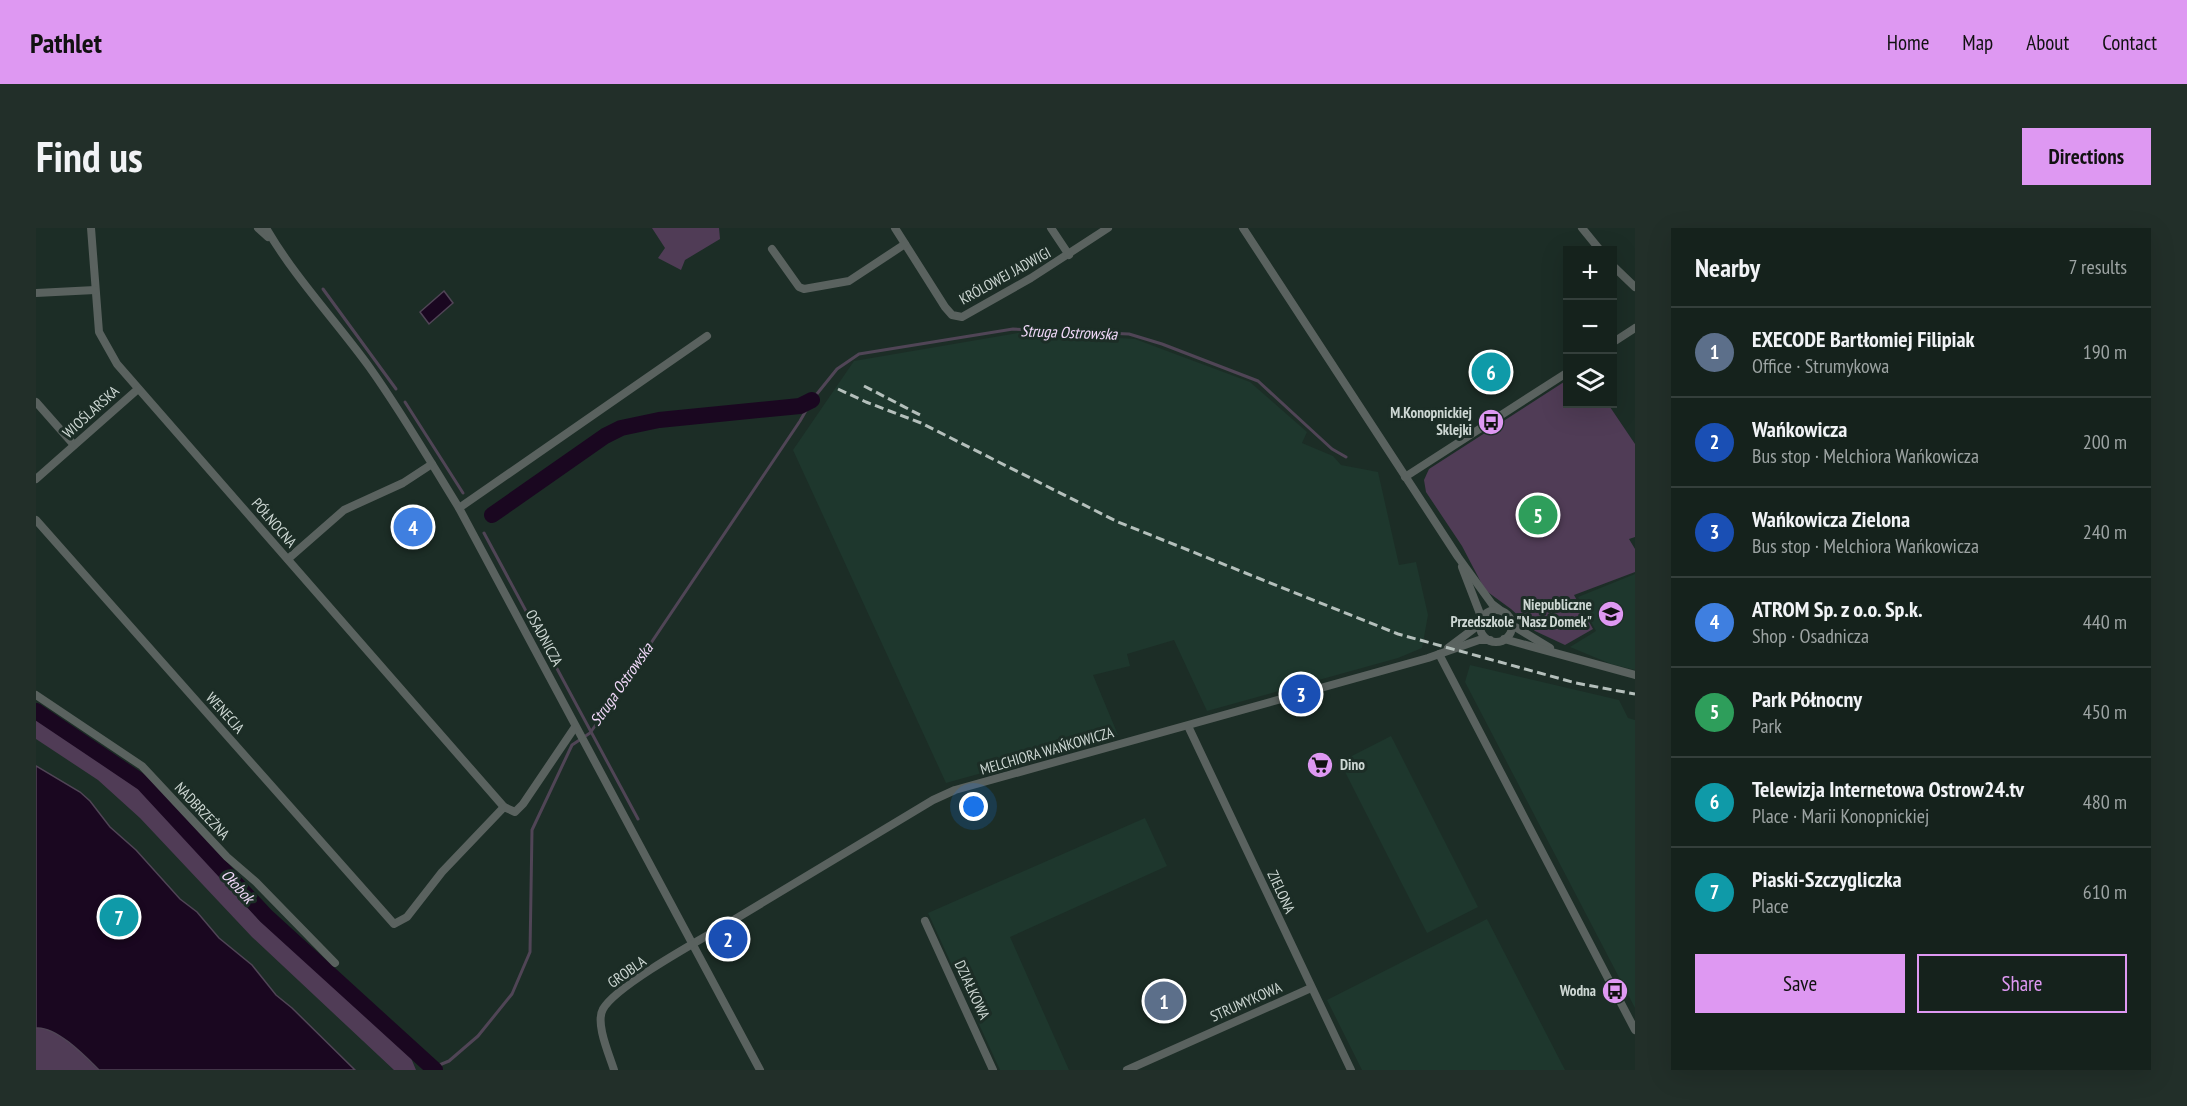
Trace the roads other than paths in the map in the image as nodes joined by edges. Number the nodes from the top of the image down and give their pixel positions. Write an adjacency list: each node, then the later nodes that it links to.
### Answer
1 (91, 228): 16 (street, PÓŁNOCNA)
2 (258, 228): 9 (street, OSADNICZA)
3 (266, 228): 9 (street, OSADNICZA)
4 (895, 228): 10 (street)
5 (1051, 228): 13 (street)
6 (1108, 228): 13 (street, KRÓLOWEJ JADWIGI)
7 (1243, 228): 26 (street)
8 (1582, 228): 11 (street)
9 (272, 239): 25 (street, OSADNICZA)
10 (905, 244): 12 (street); 13 (street, KRÓLOWEJ JADWIGI)
11 (1597, 246)
12 (772, 249)
13 (1069, 255)
14 (1617, 270): 15 (street)
15 (1635, 287)
16 (95, 290): 17 (street); 22 (street, PÓŁNOCNA)
17 (36, 293)
18 (1635, 328): 20 (street)
19 (706, 336): 28 (street)
20 (1617, 340)
21 (1563, 375): 26 (street)
22 (138, 388): 24 (street, WIOŚLARSKA); 31 (street, PÓŁNOCNA)
23 (36, 402): 24 (street)
24 (74, 445): 27 (street, WIOŚLARSKA)
25 (432, 464): 28 (street, OSADNICZA); 31 (street)
26 (1406, 477): 30 (street)
27 (36, 479)
28 (459, 508): 42 (street, OSADNICZA)
29 (36, 520): 43 (street, WENECJA)
30 (1458, 557): 32 (street); 33 (street)
31 (288, 559): 43 (street, PÓŁNOCNA)
32 (1500, 610): 33 (street); 34 (street)
33 (1481, 621): 36 (street); 38 (street, MELCHIORA WAŃKOWICZA)
34 (1512, 625): 35 (street); 37 (street)
35 (1504, 639): 36 (street); 37 (street)
36 (1490, 640): 38 (street, MELCHIORA WAŃKOWICZA)
37 (1559, 653): 39 (street)
38 (1439, 654): 41 (street, MELCHIORA WAŃKOWICZA); 48 (street)
39 (1635, 675)
40 (36, 694): 46 (street, NADBRZEŻNA)
41 (1188, 726): 45 (street, MELCHIORA WAŃKOWICZA); 47 (street, ZIELONA)
42 (575, 727): 43 (street); 45 (street, OSADNICZA)
43 (504, 807)
44 (925, 921): 51 (street, DZIAŁKOWA)
45 (693, 945): 49 (street, GROBLA); 50 (street, OSADNICZA)
46 (335, 963)
47 (1311, 988): 52 (street, STRUMYKOWA); 53 (street, ZIELONA)
48 (1635, 1029)
49 (614, 1070)
50 (760, 1070)
51 (993, 1070)
52 (1127, 1070)
53 (1351, 1070)

